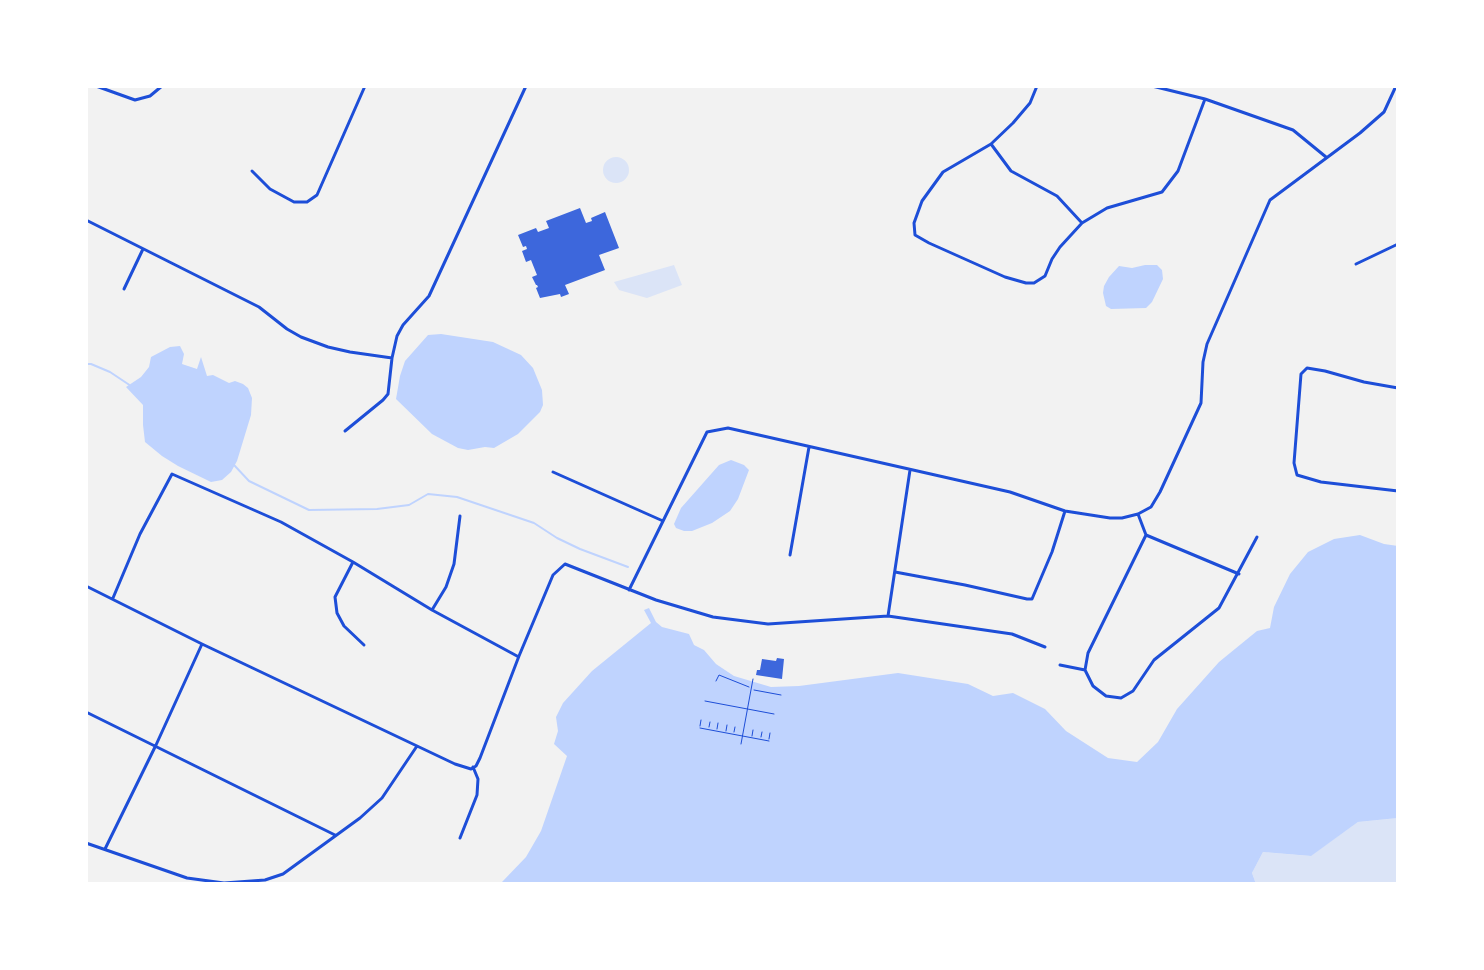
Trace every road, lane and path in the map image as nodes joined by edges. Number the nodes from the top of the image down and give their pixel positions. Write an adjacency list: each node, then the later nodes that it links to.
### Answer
1 (96, 86): 2 (street)
2 (162, 86)
3 (365, 86): 11 (street)
4 (526, 86): 18 (street)
5 (1037, 86): 9 (street)
6 (1152, 86): 8 (street)
7 (1396, 86): 10 (street)
8 (1205, 99): 10 (street); 13 (street)
9 (991, 144): 13 (street); 13 (street)
10 (1326, 157): 26 (street)
11 (252, 171)
12 (86, 220): 15 (street)
13 (1082, 223)
14 (1398, 244): 16 (street)
15 (143, 248): 17 (street); 18 (street)
16 (1356, 264)
17 (124, 289)
18 (392, 358): 20 (street)
19 (1398, 388): 24 (street)
20 (345, 431)
21 (809, 447): 22 (street); 28 (street); 31 (street)
22 (910, 470): 25 (street); 33 (street)
23 (553, 472): 28 (street)
24 (1398, 491)
25 (1065, 511): 26 (street); 33 (street)
26 (1138, 514): 29 (street)
27 (460, 516): 38 (street)
28 (663, 521): 36 (street)
29 (1146, 535): 34 (street); 45 (street)
30 (1257, 537): 34 (street)
31 (790, 555)
32 (353, 562): 37 (street); 38 (street); 41 (street)
33 (895, 572): 39 (street)
34 (1239, 574): 45 (street)
35 (86, 586): 37 (street)
36 (629, 590): 39 (street); 43 (street)
37 (113, 598): 40 (street)
38 (432, 610): 43 (street)
39 (888, 616): 42 (street)
40 (202, 644): 94 (street); 95 (street)
41 (364, 645)
42 (1045, 647)
43 (519, 656): 96 (street)
44 (1060, 665): 45 (street)
45 (1085, 670)
46 (727, 678): 48 (path); 49 (path); 50 (path)
47 (753, 679): 53 (path)
48 (716, 681)
49 (735, 682): 51 (path); 52 (path)
50 (724, 685)
51 (743, 685): 53 (path); 54 (path)
52 (733, 688)
53 (752, 688): 56 (path); 68 (path)
54 (741, 691)
55 (706, 694): 61 (path)
56 (781, 695)
57 (714, 696): 61 (path)
58 (723, 697): 62 (path)
59 (732, 699): 65 (path)
60 (740, 701): 67 (path)
61 (713, 703): 62 (path)
62 (722, 704): 65 (path); 71 (path)
63 (758, 704): 69 (path)
64 (766, 705): 72 (path)
65 (731, 706): 67 (path)
66 (775, 707): 73 (path)
67 (739, 708): 68 (path); 74 (path)
68 (748, 709): 69 (path); 90 (path)
69 (757, 711): 72 (path); 75 (path)
70 (86, 712): 94 (street)
71 (721, 712)
72 (765, 712): 73 (path); 77 (path)
73 (774, 714): 78 (path)
74 (738, 715)
75 (755, 719)
76 (701, 720): 83 (path)
77 (764, 720)
78 (773, 721)
79 (710, 722): 83 (path)
80 (718, 723): 85 (path)
81 (727, 725): 87 (path)
82 (735, 727): 89 (path)
83 (708, 730): 85 (path)
84 (753, 730): 91 (path)
85 (717, 731): 87 (path)
86 (762, 732): 92 (path)
87 (725, 733): 89 (path)
88 (770, 733): 92 (path)
89 (734, 735): 90 (path)
90 (743, 736): 91 (path); 93 (path)
91 (751, 738): 92 (path)
92 (760, 740)
93 (741, 744)
94 (156, 745): 97 (street); 100 (street)
95 (417, 746): 96 (street); 97 (street)
96 (472, 768): 98 (street)
97 (335, 835): 100 (street)
98 (460, 838)
99 (86, 843): 100 (street)
100 (105, 849)

